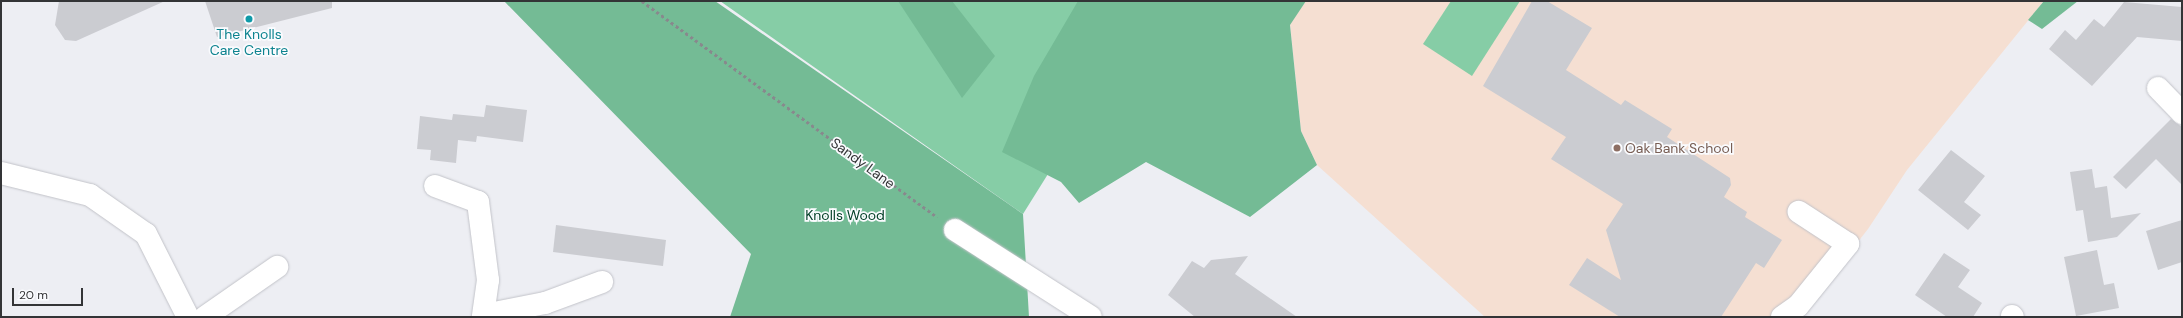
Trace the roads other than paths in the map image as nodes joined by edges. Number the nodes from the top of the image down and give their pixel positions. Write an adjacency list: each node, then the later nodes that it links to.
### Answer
1 (2158, 88): 2 (street)
2 (2182, 113)
3 (1, 173): 10 (street)
4 (435, 186): 9 (street)
5 (1799, 212): 13 (street)
6 (955, 230): 12 (street)
7 (277, 267): 11 (street)
8 (602, 282): 9 (street)
9 (484, 316)
10 (188, 317)
11 (205, 317)
12 (1091, 317)
13 (1782, 317)

